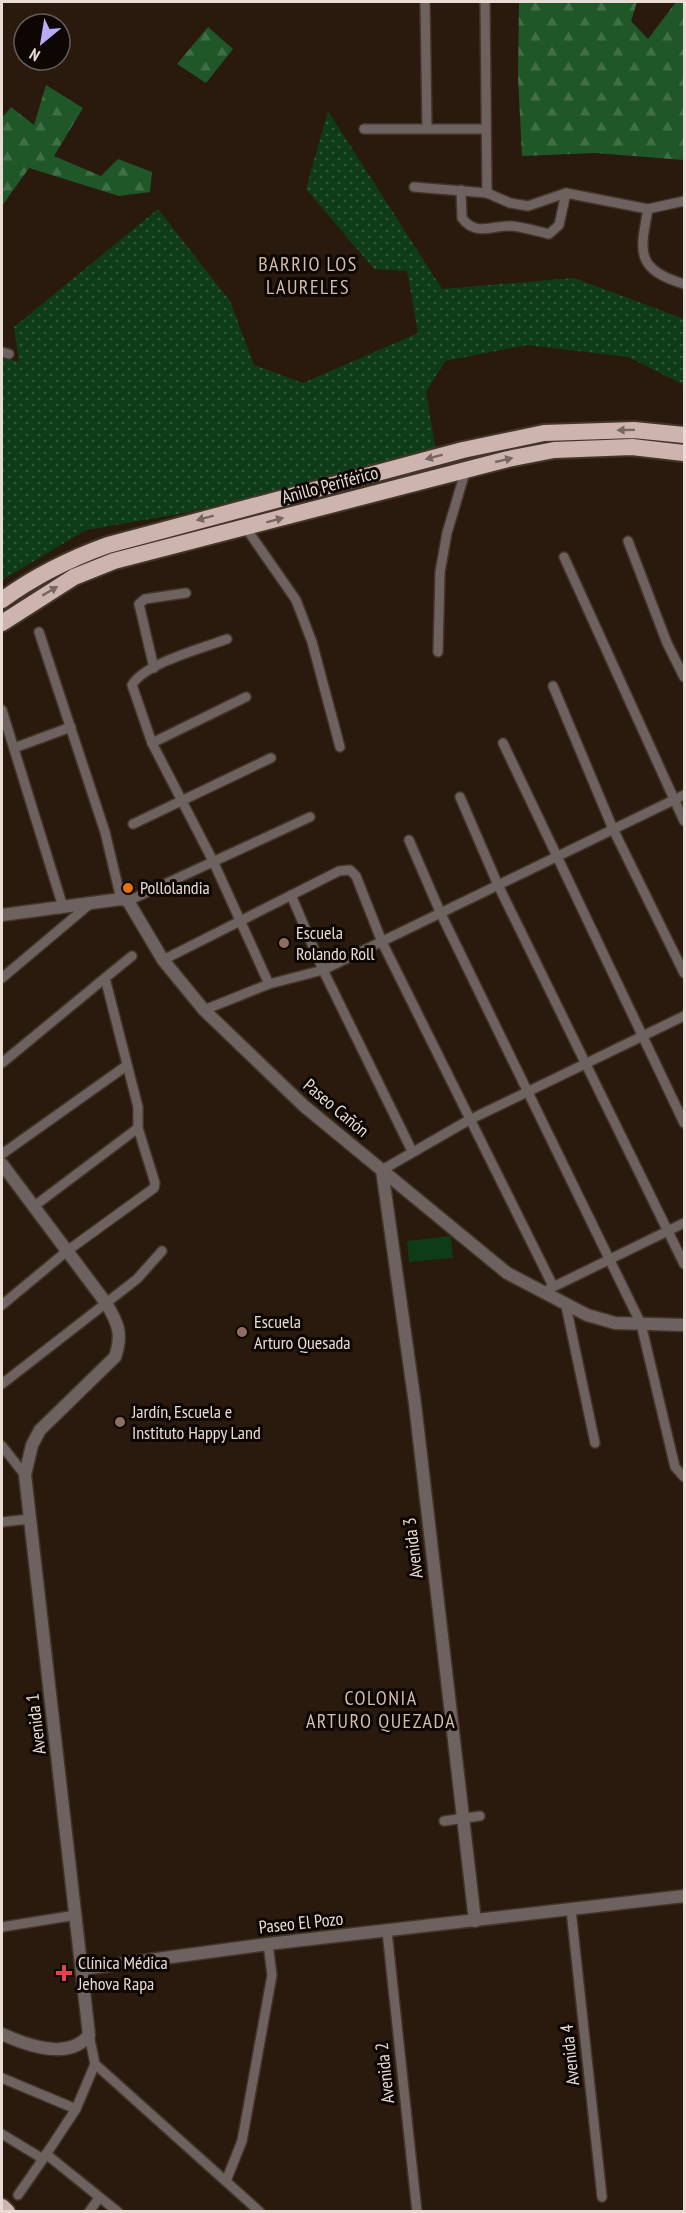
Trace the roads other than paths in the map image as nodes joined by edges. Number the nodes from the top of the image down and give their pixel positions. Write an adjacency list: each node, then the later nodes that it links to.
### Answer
1 (425, 2): 3 (street)
2 (485, 2): 5 (street)
3 (427, 128): 4 (street); 5 (street)
4 (364, 129)
5 (486, 129): 8 (street)
6 (414, 187): 7 (street)
7 (461, 190): 8 (street); 9 (street)
8 (487, 193): 9 (street)
9 (566, 194): 11 (street)
10 (684, 201): 11 (street)
11 (648, 208): 12 (street)
12 (684, 284)
13 (684, 435): 20 (highway, Anillo Periférico, one-way to 20)
14 (684, 453): 15 (highway, Anillo Periférico, one-way to 14)
15 (466, 469): 16 (highway, Anillo Periférico, one-way to 15); 24 (street)
16 (246, 528): 21 (highway, Anillo Periférico, one-way to 16); 33 (street)
17 (628, 541): 26 (street)
18 (564, 557): 38 (street)
19 (186, 593): 25 (street)
20 (2, 600)
21 (2, 623)
22 (39, 632): 30 (street)
23 (227, 639): 25 (street)
24 (438, 652)
25 (154, 668): 31 (street)
26 (684, 677)
27 (552, 686): 43 (street)
28 (246, 697): 31 (street)
29 (2, 710): 34 (street)
30 (71, 727): 34 (street); 49 (street)
31 (152, 743): 39 (street)
32 (503, 743): 45 (street)
33 (340, 747)
34 (14, 748): 51 (street)
35 (271, 758): 39 (street)
36 (684, 795): 38 (street)
37 (460, 797): 47 (street)
38 (674, 800): 41 (street); 43 (street)
39 (180, 801): 42 (street); 46 (street)
40 (310, 818): 46 (street)
41 (684, 821)
42 (133, 824)
43 (613, 829): 45 (street); 59 (street)
44 (409, 840): 52 (street)
45 (556, 857): 47 (street); 65 (street)
46 (213, 861): 49 (street); 54 (street)
47 (498, 885): 52 (street); 67 (street)
48 (291, 895): 54 (street); 55 (street); 58 (street)
49 (125, 900): 50 (street); 57 (street, Paseo Cañón)
50 (91, 903): 51 (street); 60 (street)
51 (63, 907): 53 (street)
52 (441, 914): 55 (street); 69 (street)
53 (2, 915)
54 (240, 921): 57 (street); 62 (street)
55 (382, 942): 58 (street); 70 (street)
56 (132, 956): 61 (street)
57 (163, 960): 63 (street, Paseo Cañón)
58 (323, 970): 62 (street); 73 (street)
59 (684, 973)
60 (2, 978)
61 (105, 978): 66 (street); 68 (street)
62 (269, 984): 63 (street)
63 (204, 1010): 76 (street, Paseo Cañón)
64 (684, 1016): 65 (street)
65 (643, 1037): 67 (street); 71 (street)
66 (2, 1063)
67 (587, 1063): 69 (street); 79 (street)
68 (126, 1065): 72 (street); 74 (street)
69 (529, 1093): 70 (street); 82 (street)
70 (468, 1120): 73 (street); 84 (street)
71 (684, 1123)
72 (138, 1128): 77 (street); 80 (street)
73 (412, 1151): 76 (street)
74 (2, 1154)
75 (2, 1164): 77 (street, Avenida 1)
76 (382, 1170): 84 (street, Paseo Cañón); 98 (street, Avenida 3)
77 (33, 1207): 80 (street, Avenida 1)
78 (684, 1223): 79 (street)
79 (669, 1230): 82 (street); 83 (street)
80 (67, 1251): 85 (street, Avenida 1); 86 (street)
81 (162, 1251): 85 (street)
82 (610, 1258): 84 (street); 88 (street)
83 (684, 1264)
84 (548, 1290): 87 (street, Paseo Cañón)
85 (106, 1303): 90 (street); 93 (street, Avenida 1)
86 (2, 1305)
87 (566, 1306): 88 (street, Paseo Cañón); 91 (street)
88 (641, 1324): 89 (street, Paseo Cañón); 94 (street)
89 (684, 1325)
90 (2, 1384)
91 (596, 1443)
92 (2, 1446): 93 (street)
93 (25, 1475): 95 (street, Avenida 1)
94 (684, 1477)
95 (30, 1519): 96 (street); 102 (street, Avenida 1)
96 (2, 1522)
97 (480, 1816): 98 (street)
98 (463, 1818): 99 (street); 103 (street, Avenida 3)
99 (444, 1821)
100 (684, 1896): 101 (street, Paseo El Pozo)
101 (571, 1910): 103 (street, Paseo El Pozo); 117 (street, Avenida 4)
102 (76, 1915): 104 (street); 107 (street, Avenida 1)
103 (475, 1921): 105 (street, Paseo El Pozo)
104 (2, 1927)
105 (387, 1931): 106 (street, Paseo El Pozo); 124 (street, Avenida 2)
106 (268, 1944): 107 (street, Paseo El Pozo); 115 (street)
107 (82, 1969): 109 (street)
108 (2, 2034): 109 (street)
109 (89, 2035): 110 (street)
110 (95, 2064): 112 (street); 115 (street)
111 (2, 2078): 112 (street)
112 (75, 2109): 114 (street)
113 (2, 2134): 114 (street)
114 (44, 2157): 116 (street); 118 (street)
115 (226, 2181): 123 (street)
116 (18, 2195)
117 (602, 2197)
118 (99, 2198): 121 (street); 122 (street)
119 (2, 2207): 120 (highway)
120 (7, 2211)
121 (89, 2211)
122 (118, 2211)
123 (260, 2211)
124 (417, 2211)

